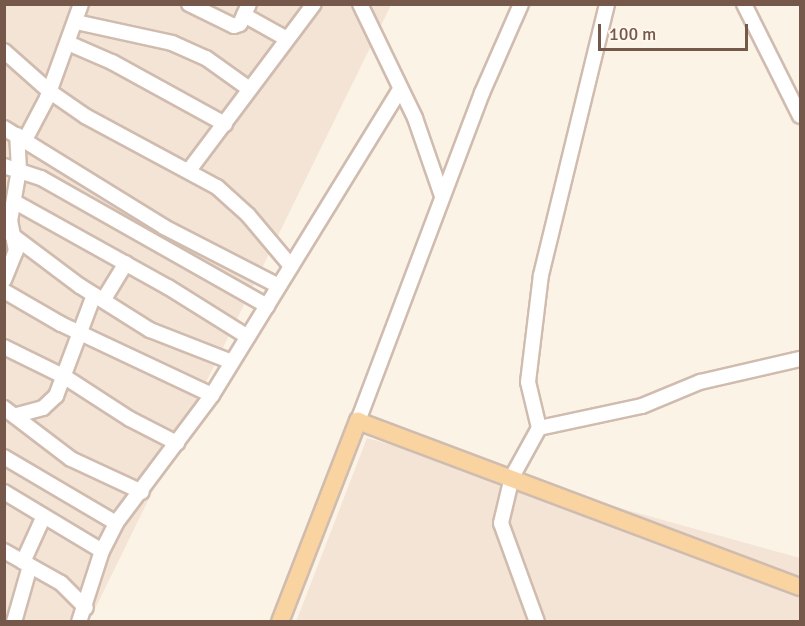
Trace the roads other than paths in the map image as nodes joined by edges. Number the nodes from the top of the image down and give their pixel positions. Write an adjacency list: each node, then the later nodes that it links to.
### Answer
1 (81, 4): 9 (street)
2 (189, 4): 8 (street)
3 (314, 4): 10 (street)
4 (360, 4): 14 (street)
5 (521, 4): 23 (street)
6 (607, 4): 42 (street)
7 (744, 4): 16 (street)
8 (246, 10): 10 (street)
9 (76, 22): 11 (street); 13 (street)
10 (287, 39): 13 (street)
11 (68, 43): 15 (street); 17 (street)
12 (4, 51): 15 (street)
13 (248, 88): 17 (street)
14 (400, 89): 23 (street); 27 (street)
15 (49, 91): 19 (street); 21 (street)
16 (801, 116)
17 (225, 124): 21 (street)
18 (4, 128): 19 (street)
19 (22, 136): 22 (street); 29 (street)
20 (4, 166): 22 (street)
21 (190, 169): 27 (street)
22 (20, 170): 24 (street); 32 (street)
23 (442, 196): 41 (street)
24 (15, 202): 25 (street); 26 (street)
25 (8, 231): 28 (street); 31 (street)
26 (126, 263): 31 (street); 34 (street)
27 (291, 266): 29 (street)
28 (4, 280)
29 (279, 286): 32 (street)
30 (4, 291): 33 (street)
31 (99, 297): 33 (street); 37 (street)
32 (267, 306): 34 (street)
33 (78, 332): 38 (street); 39 (street)
34 (248, 337): 37 (street)
35 (4, 347): 38 (street)
36 (801, 359): 42 (street)
37 (232, 362): 39 (street)
38 (65, 377): 40 (street); 43 (street)
39 (212, 395): 43 (street)
40 (11, 412): 47 (street)
41 (357, 421): 45 (main road); 57 (main road)
42 (539, 428): 45 (street)
43 (177, 443): 47 (street)
44 (4, 458): 49 (street)
45 (512, 477): 53 (main road); 58 (street)
46 (4, 492): 48 (street)
47 (142, 492): 49 (street)
48 (44, 518): 51 (street); 52 (street)
49 (116, 523): 51 (street)
50 (4, 551): 52 (street)
51 (102, 551): 54 (street)
52 (27, 564): 54 (street); 55 (street)
53 (801, 586)
54 (86, 608): 56 (street)
55 (14, 621)
56 (80, 621)
57 (279, 621)
58 (537, 621)

